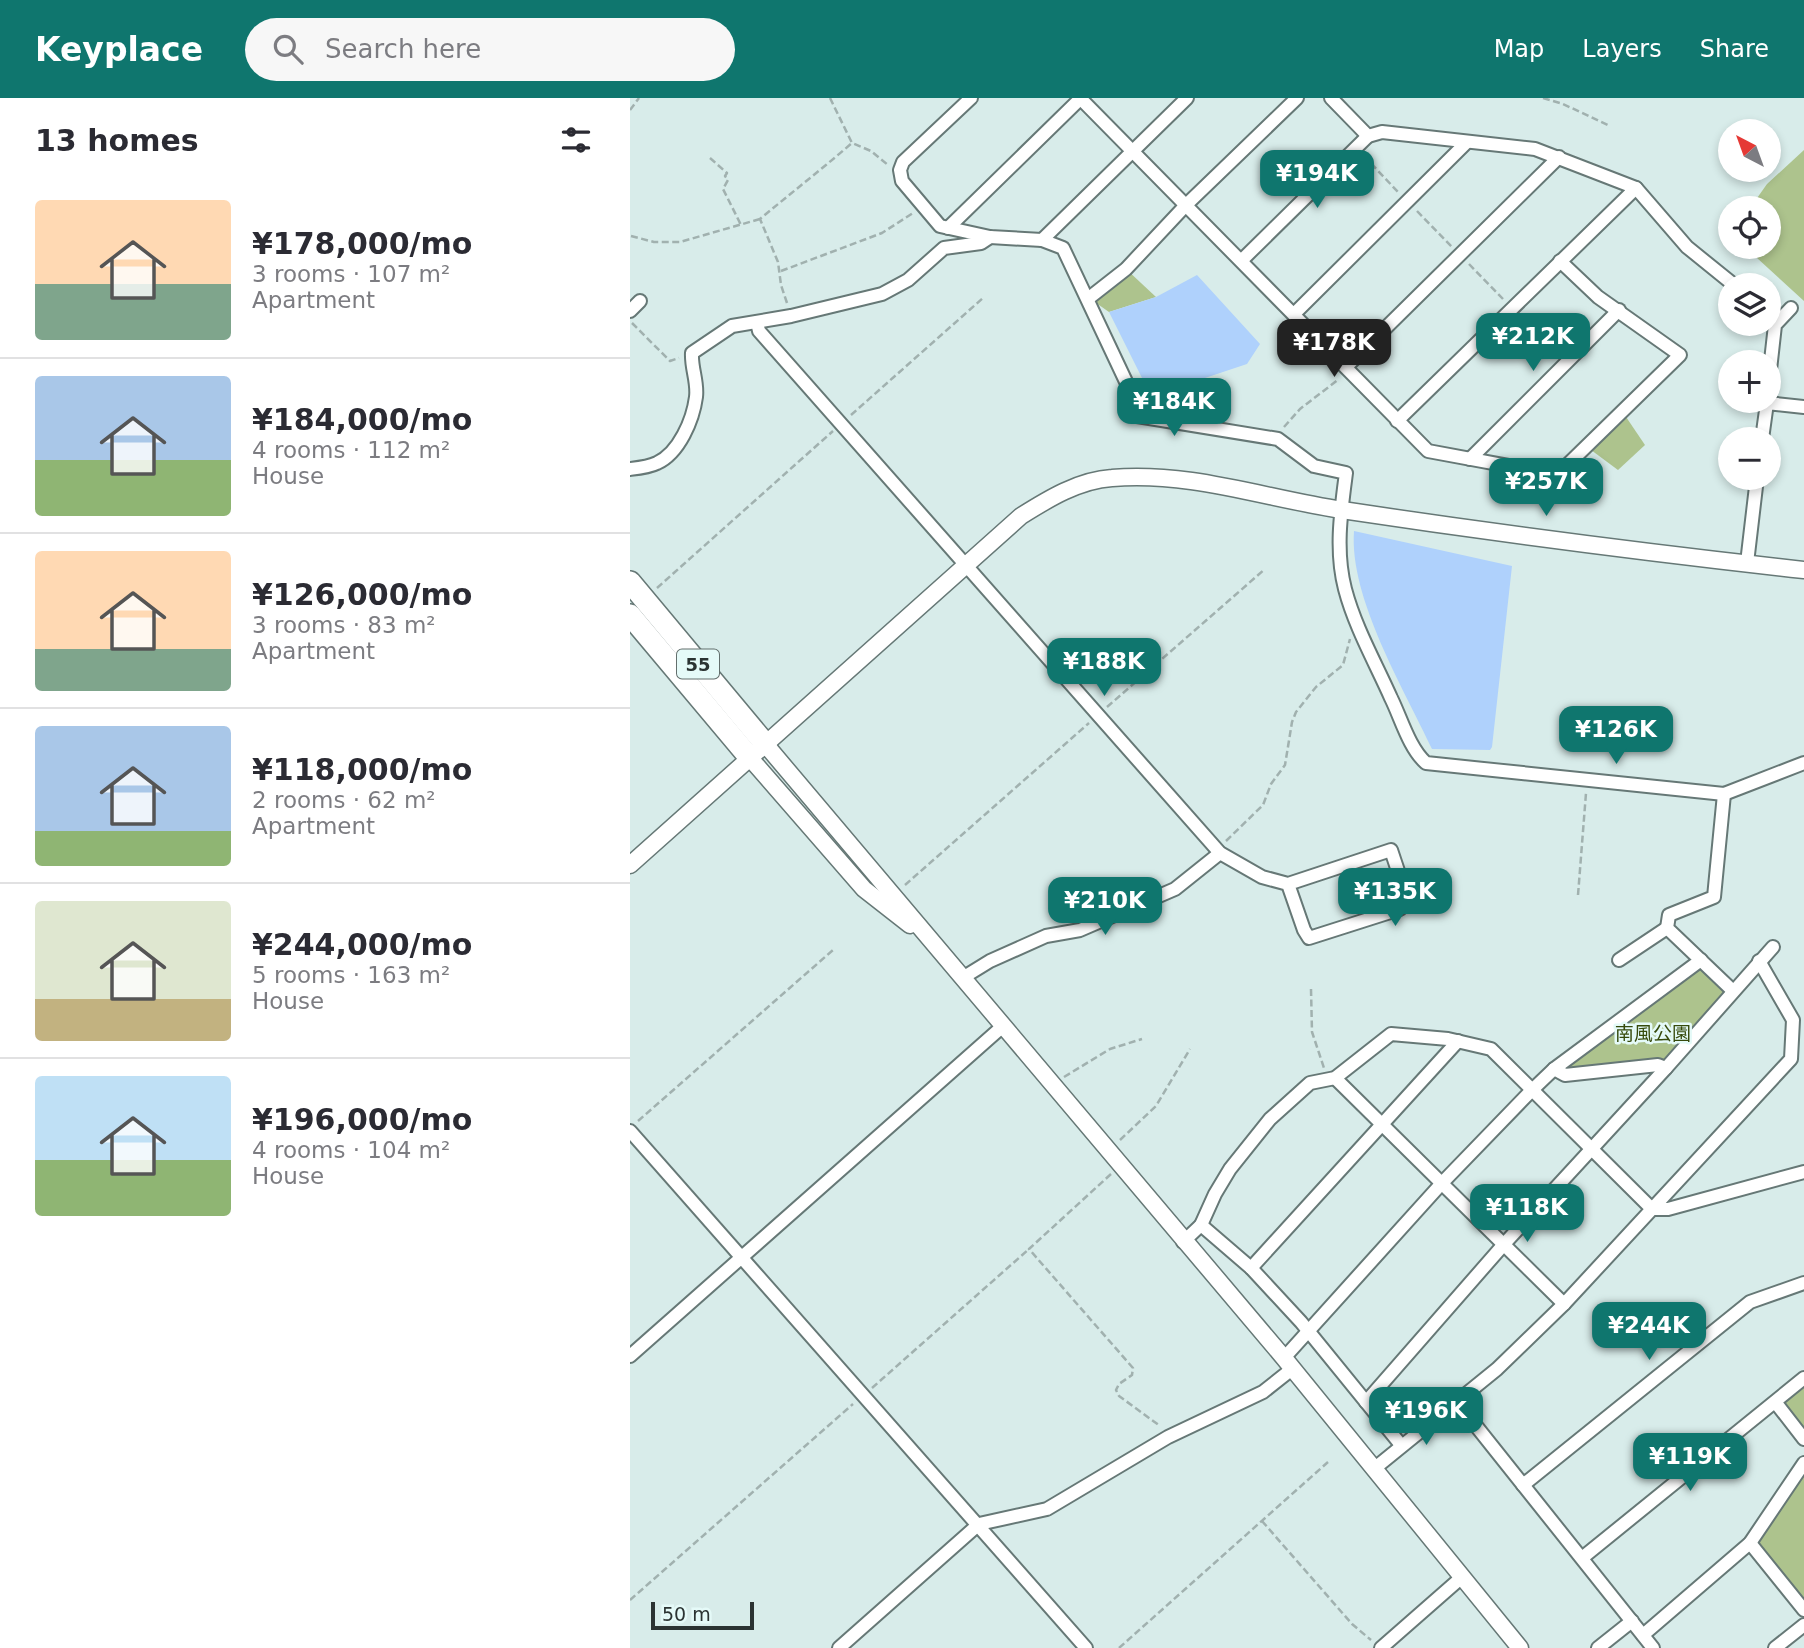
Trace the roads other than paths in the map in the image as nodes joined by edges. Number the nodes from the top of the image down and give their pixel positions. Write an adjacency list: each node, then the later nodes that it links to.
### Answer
1 (971, 98): 12 (street)
2 (1081, 98): 8 (street); 12 (street)
3 (1187, 98): 8 (street)
4 (1297, 98): 11 (street)
5 (1331, 98): 6 (street)
6 (1368, 136): 7 (street); 15 (street)
7 (1467, 142): 9 (street); 23 (street)
8 (1132, 150): 11 (street); 14 (street)
9 (1559, 158): 10 (street); 26 (street)
10 (1636, 188): 16 (street); 17 (street)
11 (1186, 205): 15 (street); 18 (street)
12 (948, 228): 13 (street)
13 (990, 237): 14 (street); 24 (street)
14 (1042, 240): 18 (street)
15 (1242, 260): 23 (street)
16 (1560, 261): 21 (street); 29 (street)
17 (1719, 273)
18 (1089, 298): 33 (street)
19 (640, 301): 22 (street)
20 (1791, 309): 25 (street)
21 (1619, 310): 30 (street); 30 (street)
22 (630, 312)
23 (1293, 314): 26 (street)
24 (757, 322): 31 (street); 35 (street)
25 (1772, 350)
26 (1347, 368): 29 (street)
27 (1781, 404): 28 (street)
28 (1804, 407)
29 (1397, 421): 30 (street)
30 (1470, 459)
31 (630, 469)
32 (1755, 490): 34 (street)
33 (1341, 510): 34 (street); 35 (street); 41 (street)
34 (1746, 563): 36 (street)
35 (964, 565): 39 (street); 42 (street)
36 (1804, 569)
37 (630, 582): 39 (main road, 55)
38 (630, 615): 39 (main road, 55)
39 (758, 751): 43 (street); 50 (street); 50 (street)
40 (1804, 764): 41 (street)
41 (1724, 794): 45 (street)
42 (1220, 853): 44 (street); 50 (street)
43 (630, 865)
44 (1288, 884): 44 (street)
45 (1667, 928): 47 (street); 48 (street)
46 (1773, 947): 49 (street)
47 (1619, 960)
48 (1701, 960): 51 (street); 55 (street)
49 (1759, 961): 51 (street); 63 (street)
50 (959, 972): 52 (street)
51 (1732, 990): 54 (street)
52 (1003, 1026): 65 (street); 67 (street)
53 (1458, 1041): 56 (street); 57 (street); 58 (street)
54 (1666, 1068): 55 (street); 60 (street)
55 (1554, 1069): 57 (street)
56 (1331, 1078): 58 (street); 64 (street)
57 (1531, 1091): 60 (street); 62 (street)
58 (1383, 1125): 62 (street); 68 (street)
59 (630, 1130): 67 (street)
60 (1591, 1151): 63 (street); 66 (street)
61 (1804, 1172): 63 (street)
62 (1442, 1183): 66 (street); 71 (street)
63 (1652, 1209): 70 (street)
64 (1201, 1225): 65 (street); 68 (street)
65 (1183, 1242): 73 (street)
66 (1505, 1243): 70 (street); 75 (street)
67 (743, 1258): 72 (street); 83 (street)
68 (1251, 1268): 71 (street)
69 (1803, 1286): 82 (street)
70 (1564, 1304): 76 (street)
71 (1309, 1333): 73 (street); 75 (street)
72 (630, 1356)
73 (1288, 1364): 81 (street); 83 (street)
74 (1804, 1377): 77 (street)
75 (1366, 1402): 79 (street)
76 (1457, 1402): 79 (street); 82 (street)
77 (1776, 1402): 78 (street); 85 (street)
78 (1804, 1439)
79 (1401, 1446): 81 (street)
80 (1804, 1463): 84 (street)
81 (1375, 1468): 86 (street)
82 (1523, 1485): 85 (street)
83 (979, 1524): 91 (street); 92 (street)
84 (1750, 1543): 87 (street); 90 (street)
85 (1582, 1558): 88 (street)
86 (1462, 1577): 93 (street); 94 (street)
87 (1804, 1610)
88 (1632, 1621): 90 (street); 95 (street)
89 (1804, 1625): 97 (street)
90 (1643, 1635): 96 (street)
91 (839, 1648)
92 (1086, 1648)
93 (1382, 1648)
94 (1520, 1648)
95 (1598, 1648)
96 (1653, 1648)
97 (1775, 1648)

